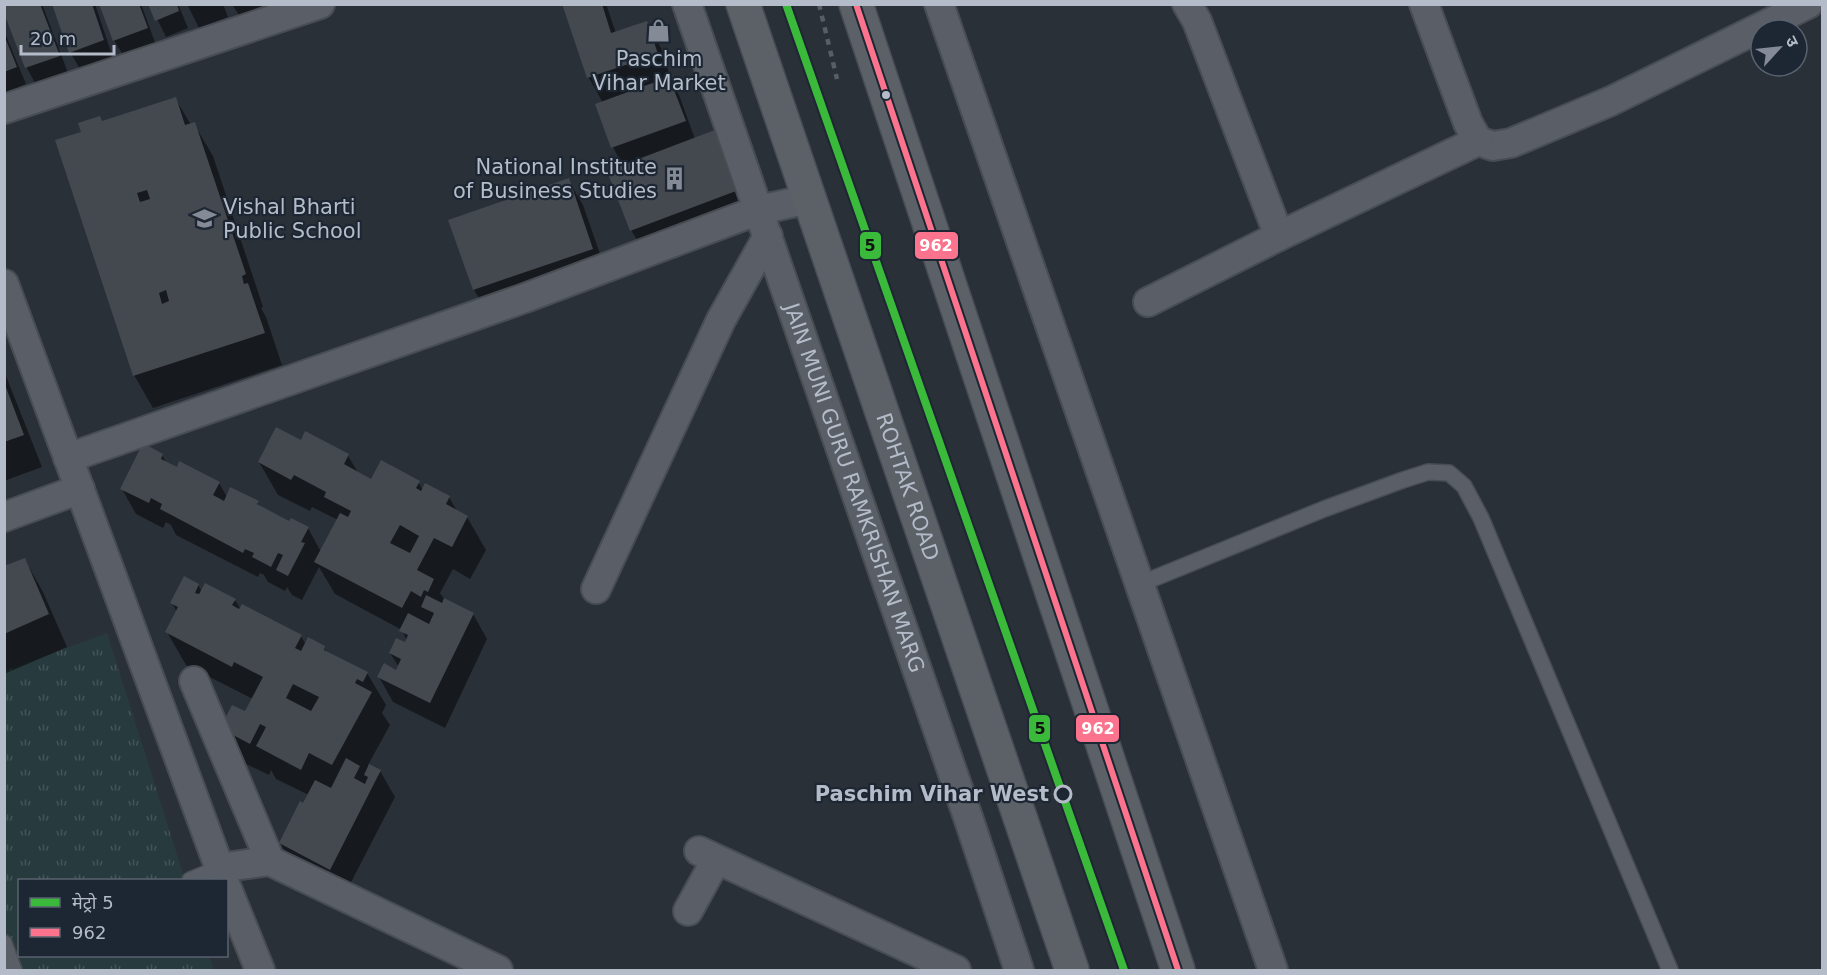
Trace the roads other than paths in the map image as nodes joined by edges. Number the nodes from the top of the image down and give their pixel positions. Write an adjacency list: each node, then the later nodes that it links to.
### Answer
1 (320, 4): 10 (street)
2 (687, 4): 13 (street, JAIN MUNI GURU RAMKRISHAN MARG)
3 (743, 4): 12 (main road, ROHTAK ROAD)
4 (856, 4): 35 (main road)
5 (939, 4): 20 (street)
6 (1187, 4): 14 (street)
7 (1424, 4): 11 (street)
8 (1808, 4): 9 (street)
9 (1775, 12): 11 (street)
10 (4, 110)
11 (1478, 141): 14 (street)
12 (809, 198): 13 (street); 34 (main road, ROHTAK ROAD)
13 (763, 223): 17 (street); 21 (street); 33 (street, JAIN MUNI GURU RAMKRISHAN MARG)
14 (1279, 236): 16 (street)
15 (4, 284): 17 (street)
16 (1148, 302)
17 (68, 458): 18 (street)
18 (80, 489): 19 (street); 24 (street)
19 (4, 517)
20 (1140, 584): 36 (street); 37 (lane)
21 (597, 589)
22 (194, 681): 23 (street)
23 (270, 861): 24 (street); 31 (street)
24 (223, 878): 25 (lane)
25 (206, 879)
26 (228, 890): 30 (street)
27 (688, 910): 32 (street)
28 (4, 943): 29 (lane)
29 (16, 962)
30 (260, 970)
31 (498, 970)
32 (956, 970)
33 (1019, 970)
34 (1072, 970)
35 (1179, 970)
36 (1273, 970)
37 (1670, 970)

